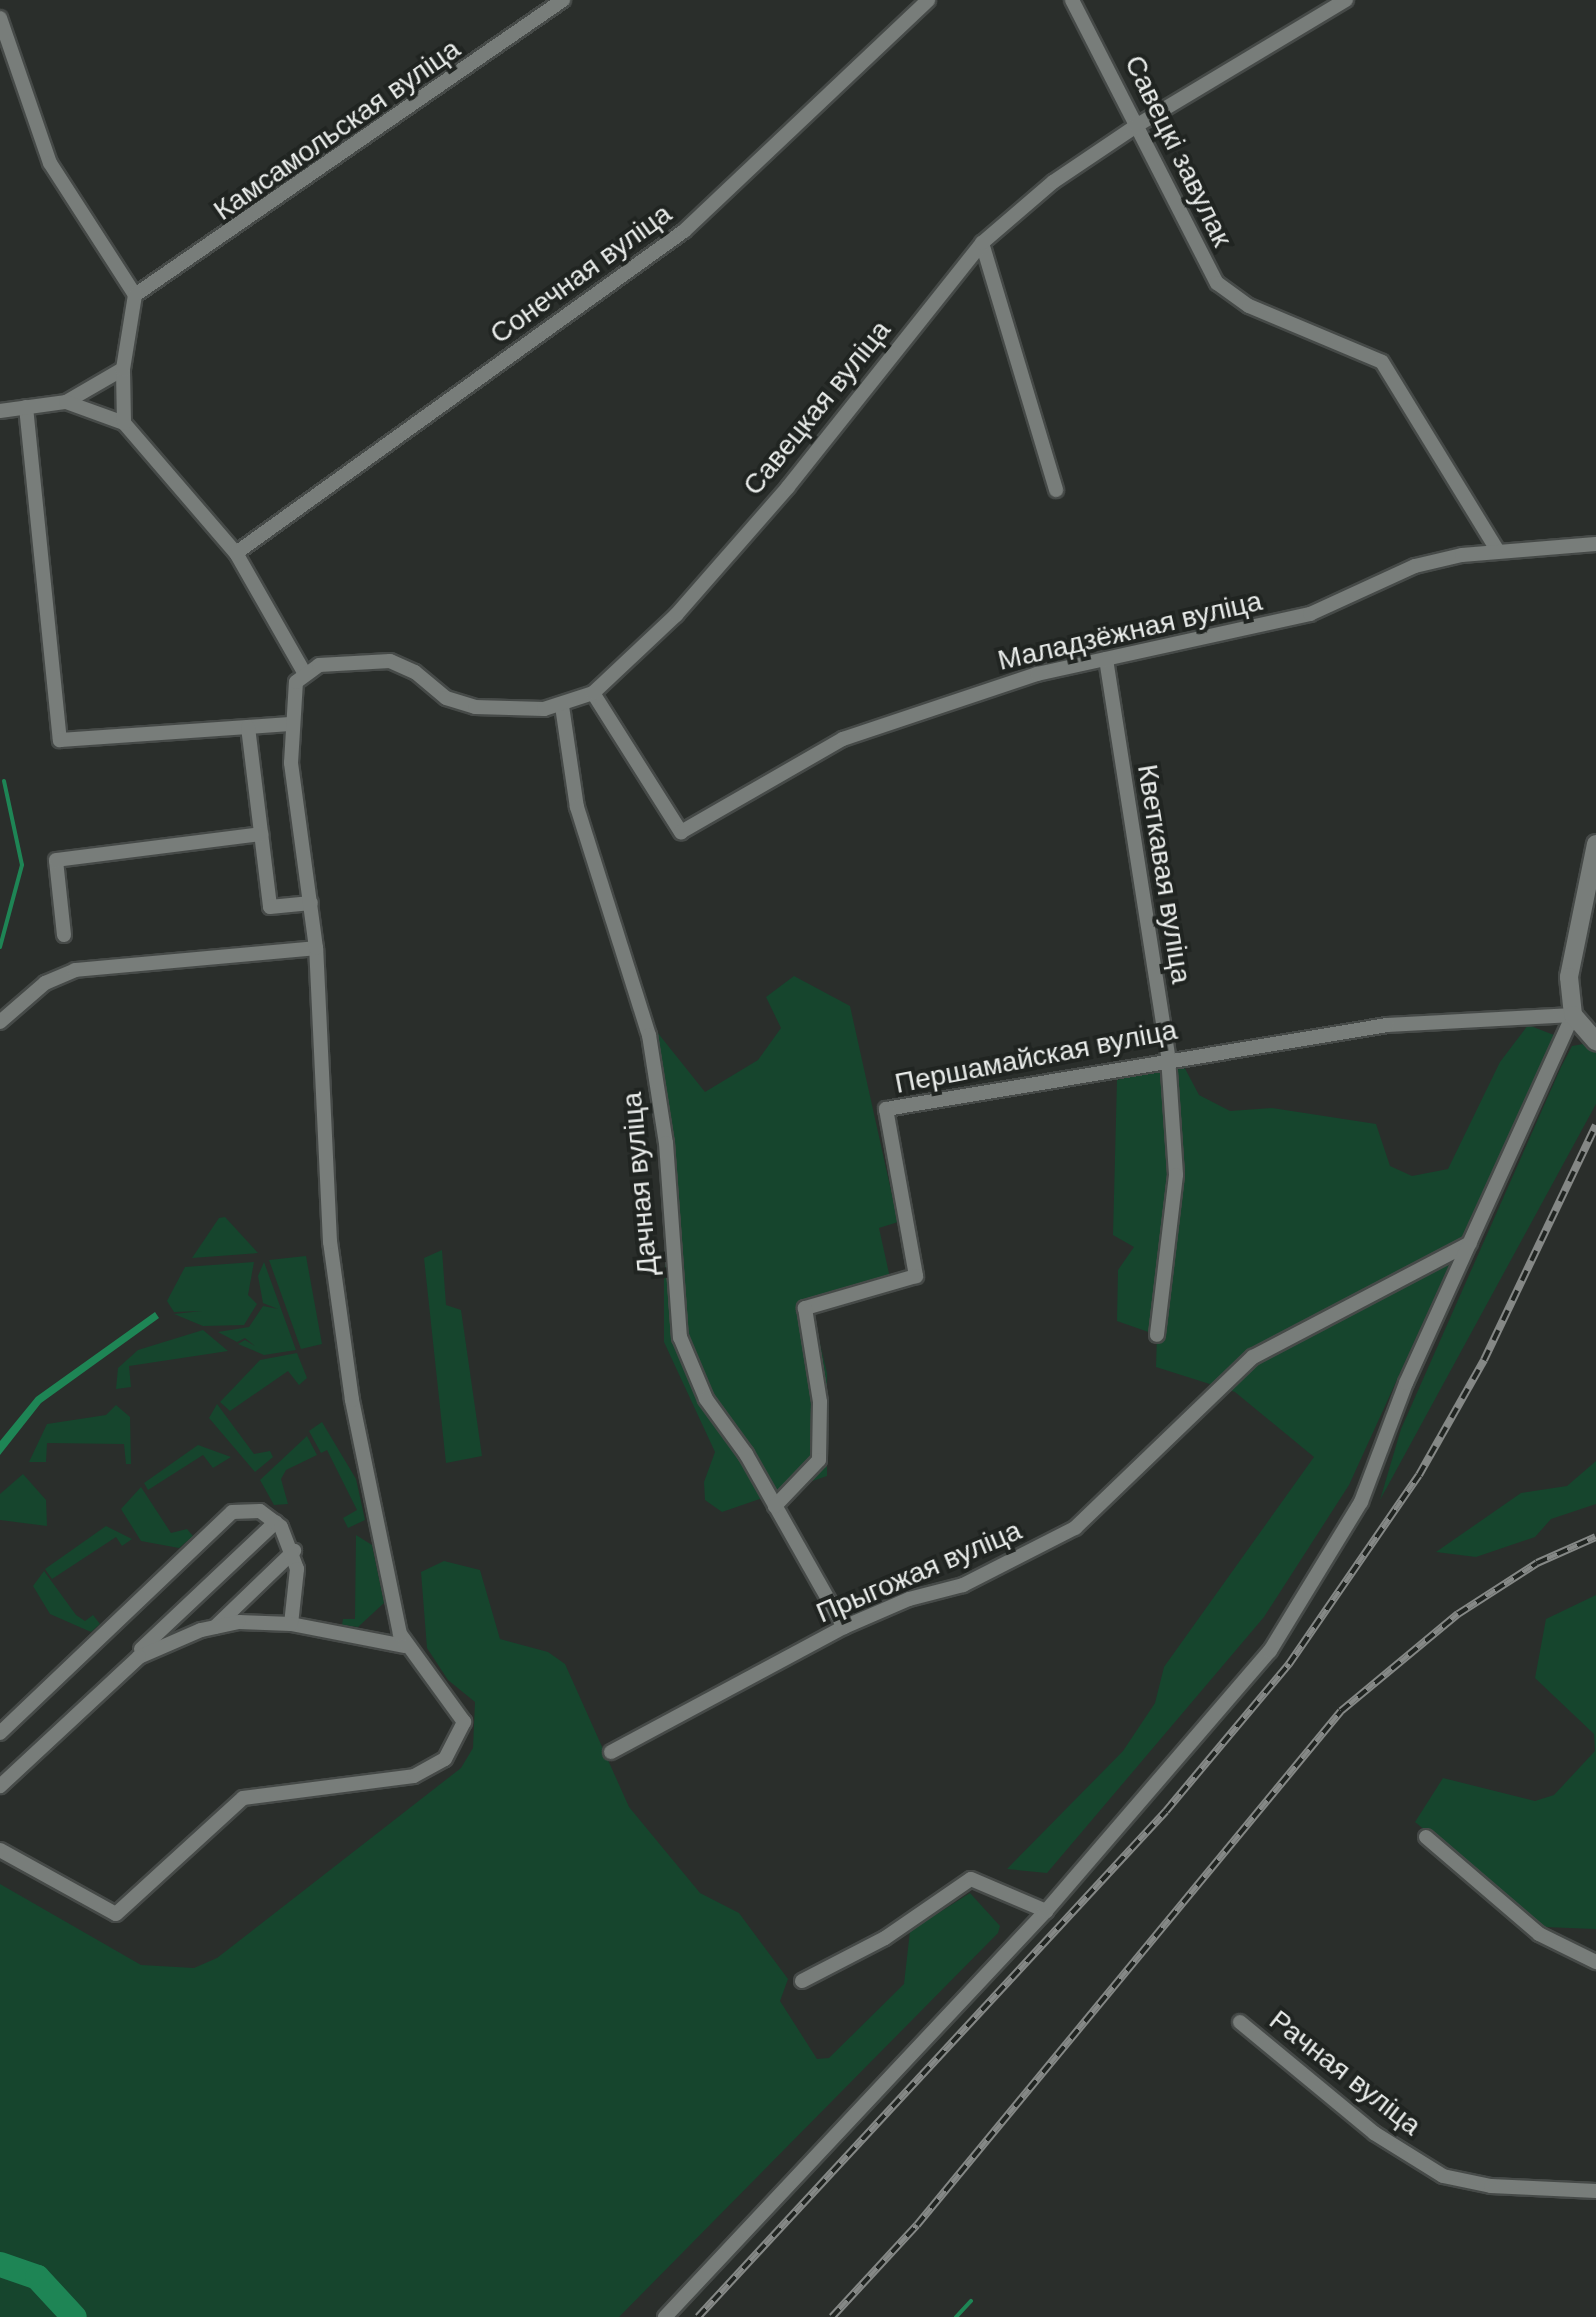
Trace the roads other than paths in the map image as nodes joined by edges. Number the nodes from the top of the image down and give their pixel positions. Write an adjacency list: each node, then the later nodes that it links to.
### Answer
1 (564, 0): 8 (street, Камсамольская вуліца)
2 (928, 0): 17 (street, Сонечная вуліца)
3 (1072, 0): 6 (street, Савецкі завулак)
4 (1346, 0): 6 (street, Савецкая вуліца)
5 (0, 18): 8 (street)
6 (1136, 126): 7 (street, Савецкая вуліца); 16 (street, Савецкі завулак)
7 (982, 242): 14 (street); 20 (street, Савецкая вуліца)
8 (135, 295): 9 (street)
9 (123, 369): 10 (street); 13 (street)
10 (66, 402): 11 (street); 13 (street)
11 (26, 407): 12 (street); 23 (street)
12 (0, 411)
13 (124, 423): 17 (street)
14 (1056, 490)
15 (1596, 544): 16 (street, Маладзёжная вуліца)
16 (1498, 552): 18 (street, Маладзёжная вуліца)
17 (236, 553): 19 (street)
18 (1106, 659): 20 (street, Маладзёжная вуліца); 32 (street, Кветкавая вуліца)
19 (304, 672): 21 (street, Савецкая вуліца); 22 (street)
20 (594, 693): 21 (street, Савецкая вуліца)
21 (562, 706): 35 (street, Дачная вуліца)
22 (290, 724): 23 (street); 26 (street)
23 (248, 726): 24 (street)
24 (261, 834): 26 (street); 27 (street)
25 (1596, 844): 29 (street)
26 (311, 903): 28 (street)
27 (64, 935)
28 (316, 948): 30 (street); 41 (street)
29 (1572, 1015): 31 (street); 32 (street, Першамайская вуліца); 33 (street)
30 (0, 1022)
31 (1596, 1040)
32 (1168, 1057): 34 (street, Кветкавая вуліца); 35 (street, Першамайская вуліца)
33 (1471, 1243): 40 (street, Прыгожая вуліца); 48 (street)
34 (1157, 1335)
35 (775, 1506): 40 (street, Дачная вуліца)
36 (276, 1522): 37 (street); 42 (street); 43 (street)
37 (294, 1551): 38 (street); 39 (street)
38 (291, 1624): 39 (street); 41 (street)
39 (214, 1627): 42 (street)
40 (844, 1627): 44 (street, Прыгожая вуліца)
41 (404, 1646): 47 (street)
42 (116, 1673): 45 (street)
43 (0, 1733)
44 (611, 1752)
45 (0, 1786)
46 (1426, 1837): 49 (street)
47 (0, 1850)
48 (1046, 1911): 50 (street); 53 (street)
49 (1596, 1962)
50 (802, 1981)
51 (1240, 2022): 52 (street, Рачная вуліца)
52 (1596, 2191)
53 (665, 2317)

